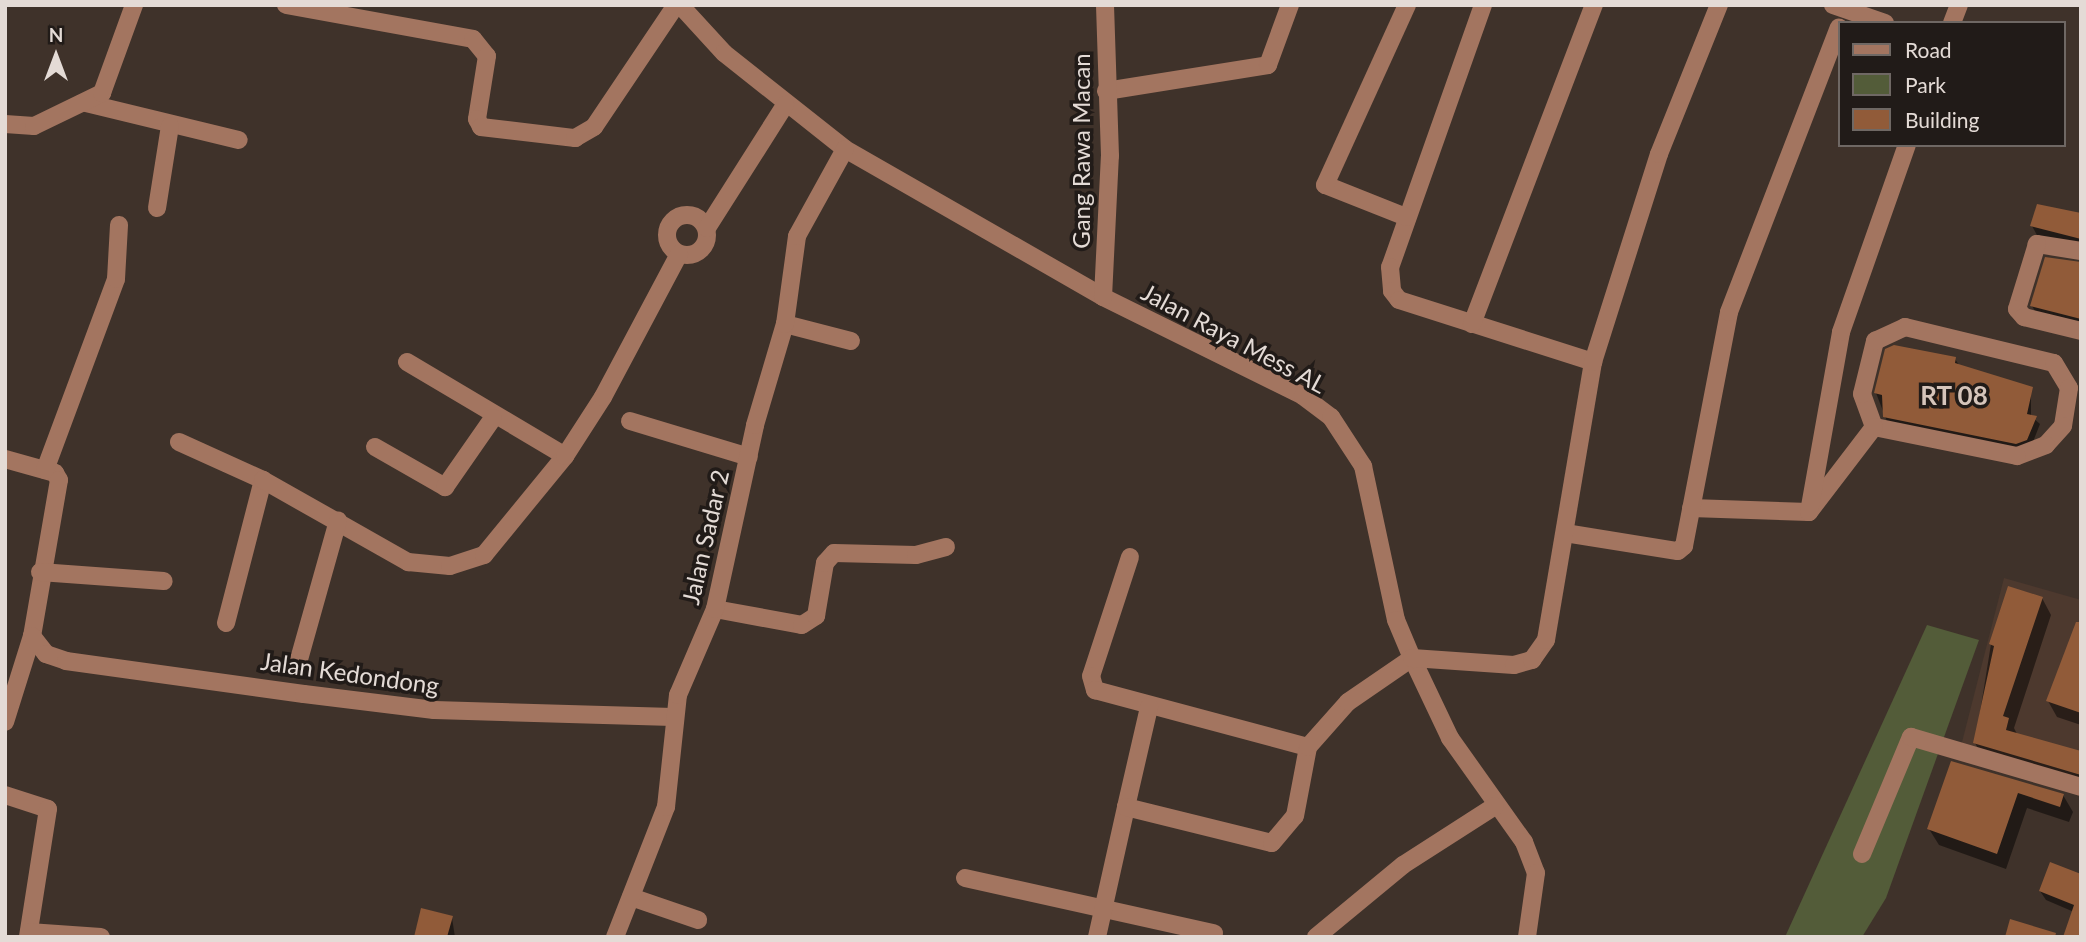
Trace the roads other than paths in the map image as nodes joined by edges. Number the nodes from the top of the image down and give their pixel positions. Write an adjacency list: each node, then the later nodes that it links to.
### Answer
1 (134, 5): 14 (street)
2 (285, 5): 3 (street)
3 (678, 5): 15 (street, Jalan Raya Mess AL)
4 (1105, 5): 13 (street, Gang Rawa Macan)
5 (1290, 5): 13 (street)
6 (1407, 5): 22 (street)
7 (1483, 5): 22 (street)
8 (1594, 5): 29 (street)
9 (1719, 5): 33 (street)
10 (1841, 14): 11 (street)
11 (1875, 21)
12 (1838, 22): 44 (street)
13 (1106, 91): 27 (street, Gang Rawa Macan)
14 (86, 103): 16 (street); 17 (street)
15 (785, 105): 20 (street, Jalan Raya Mess AL); 24 (street)
16 (5, 124)
17 (170, 127): 18 (street); 21 (street)
18 (239, 140)
19 (1906, 147): 45 (street)
20 (845, 149): 27 (street, Jalan Raya Mess AL); 28 (street, Jalan Sadar 2)
21 (157, 208)
22 (1406, 217): 29 (street)
23 (119, 225): 42 (street)
24 (707, 228): 26 (street); 26 (street)
25 (2081, 251): 30 (street)
26 (679, 254): 39 (street)
27 (1103, 297): 55 (street, Jalan Raya Mess AL)
28 (785, 324): 31 (street); 40 (street, Jalan Sadar 2)
29 (1472, 324): 33 (street)
30 (2081, 331)
31 (851, 341)
32 (407, 362): 34 (street)
33 (1593, 362): 47 (street)
34 (493, 418): 38 (street); 39 (street)
35 (629, 421): 40 (street)
36 (1874, 427): 36 (street); 45 (street)
37 (179, 442): 43 (street)
38 (375, 447)
39 (565, 456): 46 (street)
40 (749, 457): 52 (street, Jalan Sadar 2)
41 (5, 458): 42 (street)
42 (45, 470): 50 (street)
43 (263, 480): 46 (street); 53 (street)
44 (1691, 508): 45 (street); 47 (street)
45 (1809, 512)
46 (338, 521): 56 (street)
47 (1565, 533): 55 (street)
48 (946, 547): 52 (street)
49 (1130, 557): 57 (street)
50 (40, 572): 51 (street); 54 (street)
51 (164, 581)
52 (715, 609): 58 (street, Jalan Sadar 2)
53 (226, 623)
54 (32, 636): 58 (street, Jalan Kedondong); 59 (street)
55 (1412, 658): 60 (street); 63 (street, Jalan Raya Mess AL)
56 (298, 663)
57 (1149, 707): 60 (street); 64 (street)
58 (673, 717): 67 (street, Jalan Sadar 2)
59 (5, 722)
60 (1308, 747): 64 (street)
61 (2081, 787): 65 (street)
62 (5, 795): 71 (street)
63 (1495, 806): 75 (street); 76 (street, Jalan Raya Mess AL)
64 (1126, 807): 68 (street)
65 (1862, 853)
66 (965, 878): 68 (street)
67 (631, 897): 69 (street); 73 (street, Jalan Sadar 2)
68 (1102, 910): 70 (street); 74 (street)
69 (698, 920)
70 (1214, 933)
71 (28, 934): 72 (street)
72 (101, 937)
73 (615, 937)
74 (1097, 937)
75 (1316, 937)
76 (1527, 937)

